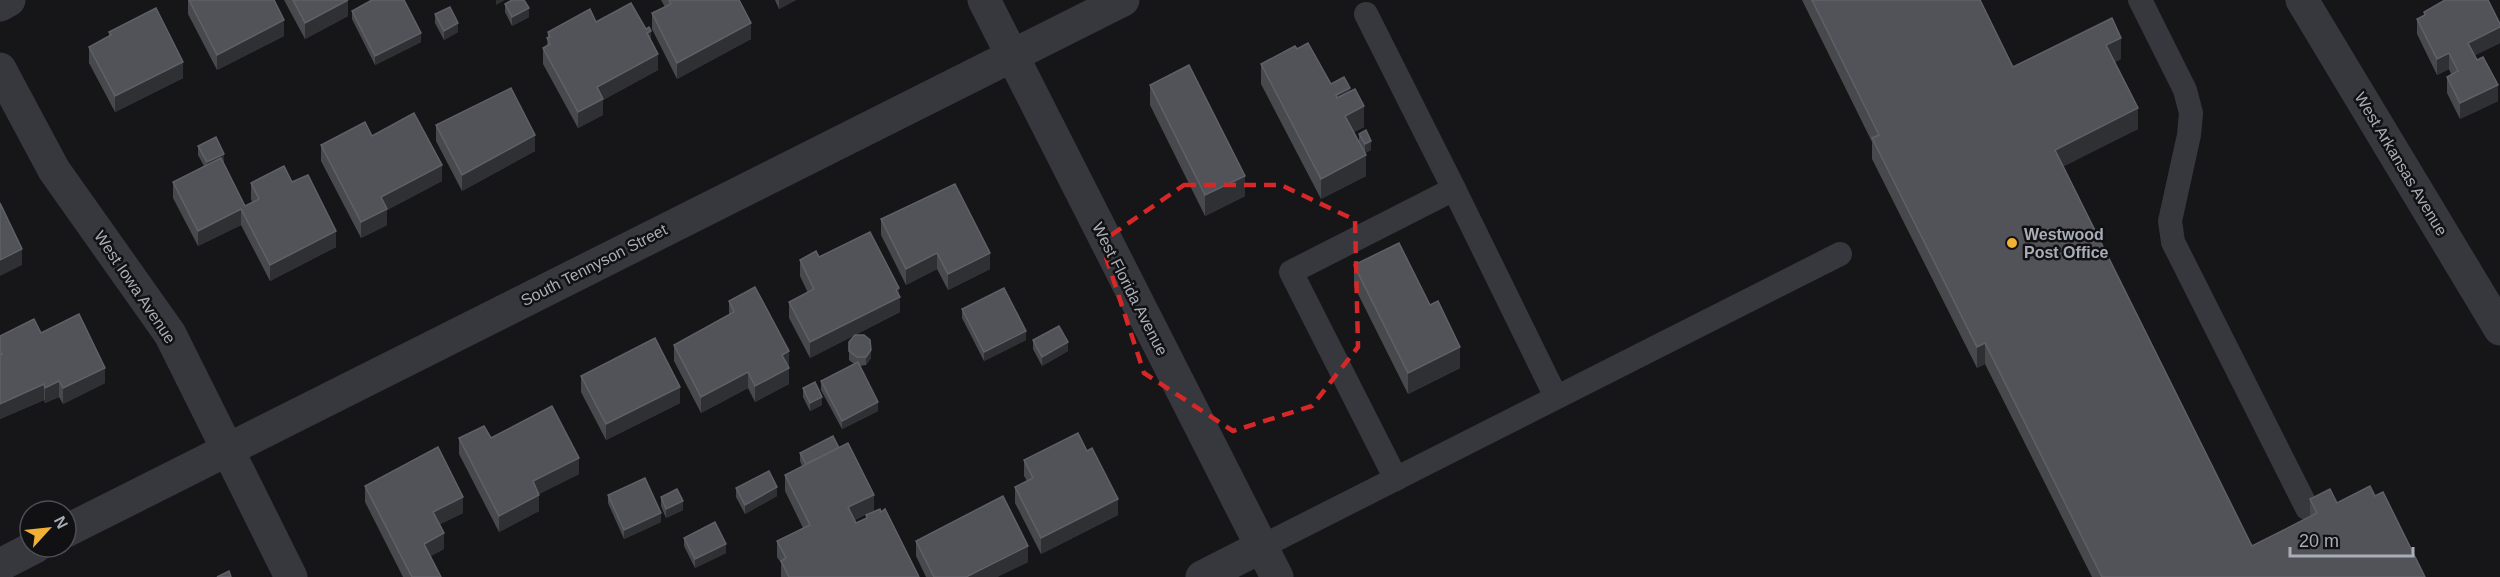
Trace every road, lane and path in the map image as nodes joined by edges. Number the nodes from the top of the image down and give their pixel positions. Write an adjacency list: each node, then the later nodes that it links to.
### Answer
1 (9, 0): 6 (street)
2 (984, 0): 8 (street, West Florida Avenue)
3 (1123, 0): 8 (street, South Tennyson Street)
4 (2140, 0): 16 (lane)
5 (2302, 0): 12 (street, West Arkansas Avenue)
6 (0, 5)
7 (1366, 14): 10 (lane)
8 (1012, 56): 14 (street, South Tennyson Street); 18 (street, West Florida Avenue)
9 (0, 69): 14 (street, West Iowa Avenue)
10 (1454, 189): 13 (lane); 15 (lane)
11 (1840, 254): 13 (lane)
12 (2500, 329)
13 (1556, 397): 15 (lane)
14 (226, 449): 17 (street, South Tennyson Street); 21 (street, West Iowa Avenue)
15 (1396, 478): 18 (lane)
16 (2307, 508)
17 (78, 525)
18 (1261, 547): 22 (street); 23 (street, West Florida Avenue)
19 (18, 555): 20 (street)
20 (0, 565)
21 (291, 577)
22 (1202, 577)
23 (1277, 577)

